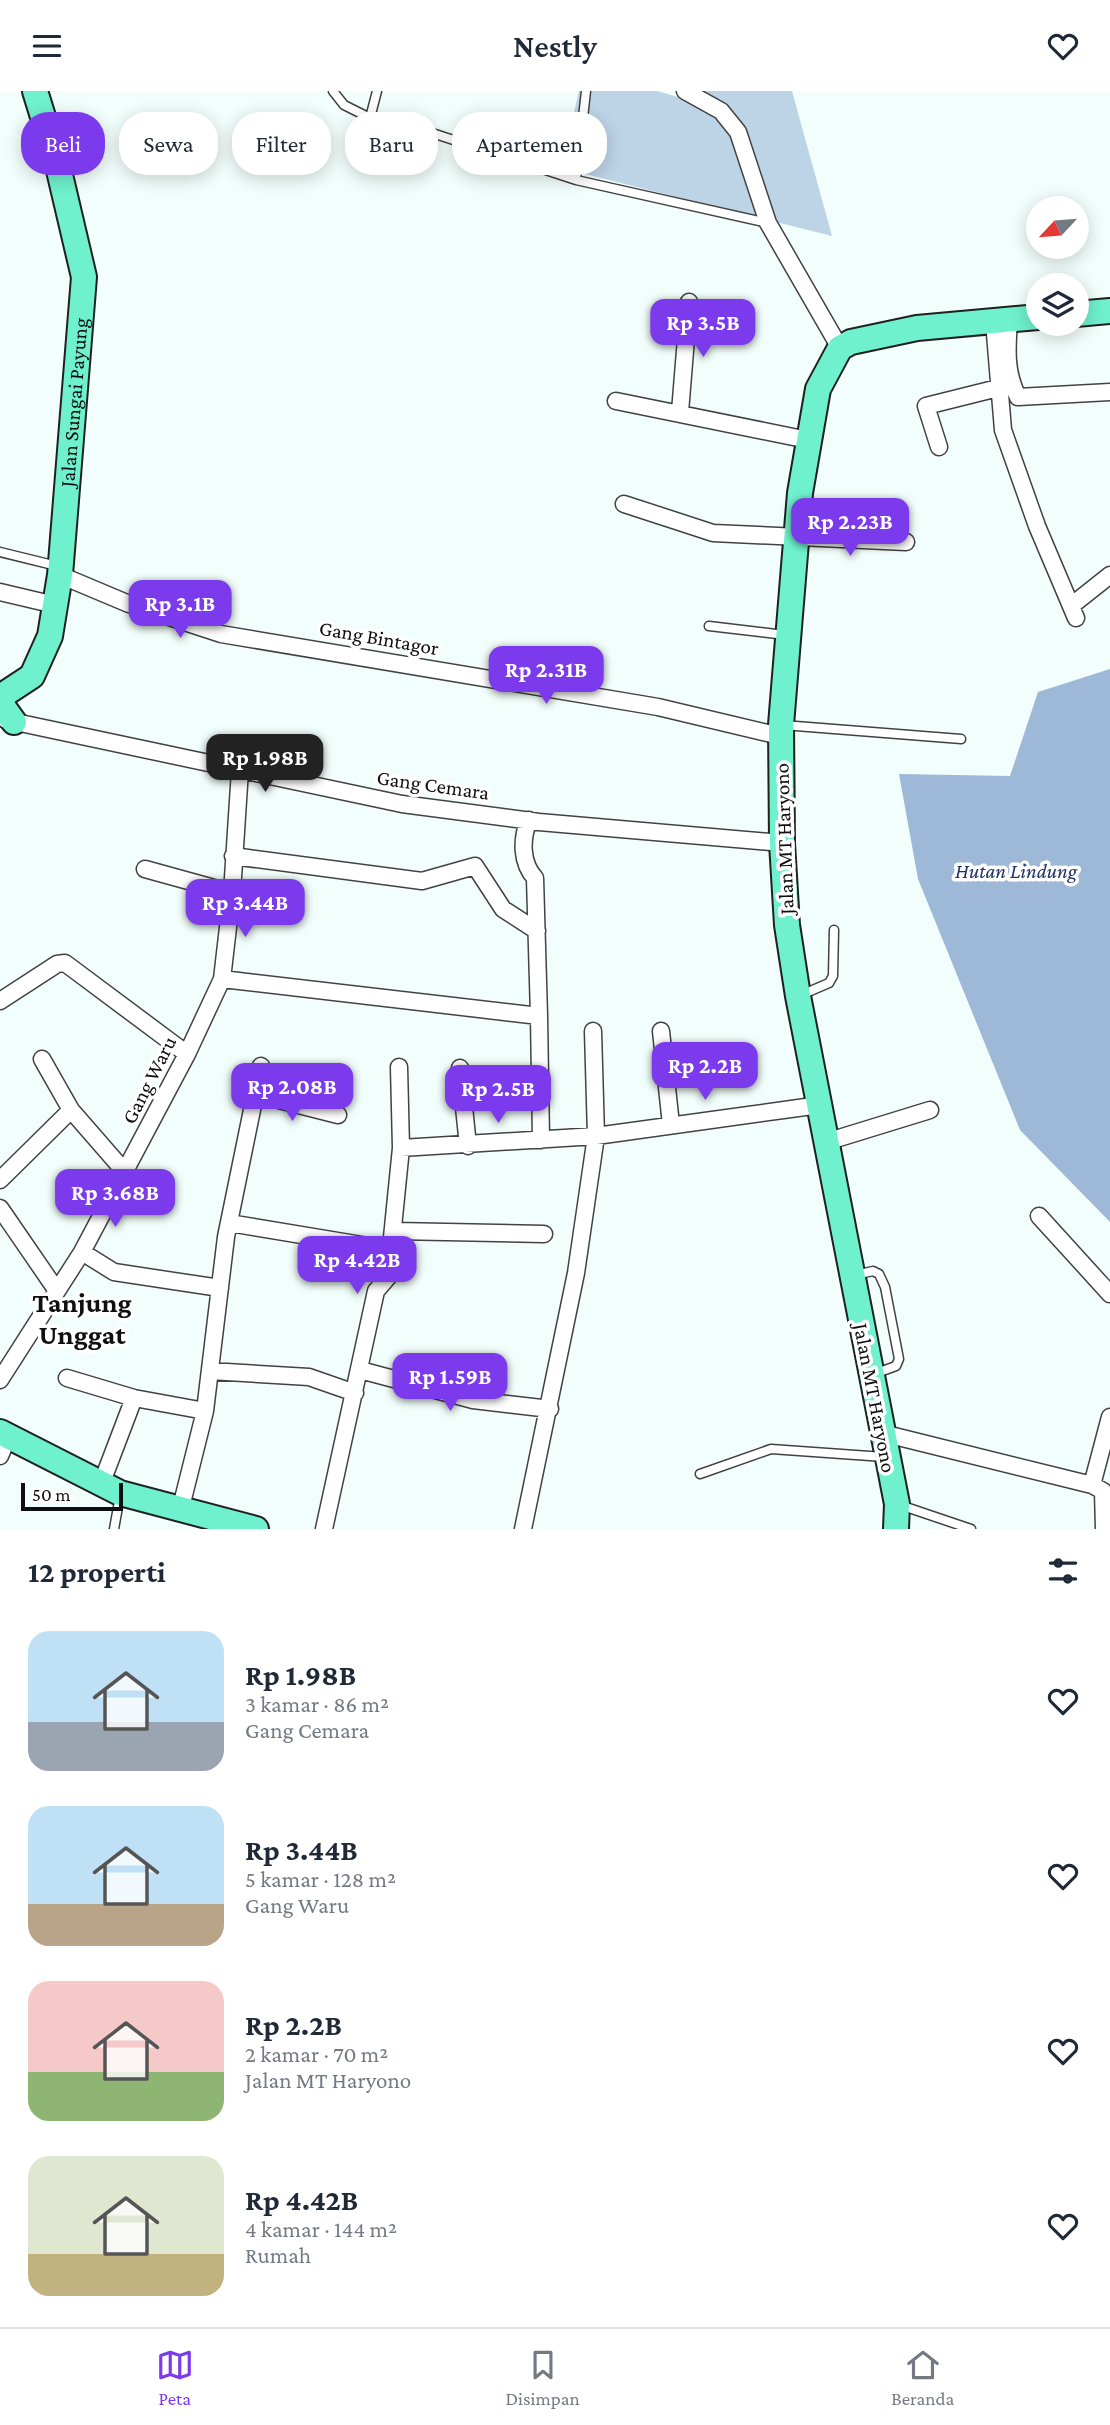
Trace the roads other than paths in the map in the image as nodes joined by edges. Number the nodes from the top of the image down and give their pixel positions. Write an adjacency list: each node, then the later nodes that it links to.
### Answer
1 (35, 91): 27 (main road, Jalan Sungai Payung)
2 (333, 91): 6 (lane)
3 (377, 91): 7 (lane)
4 (586, 91): 9 (lane)
5 (685, 91): 10 (street)
6 (358, 112)
7 (372, 112)
8 (438, 135): 9 (lane)
9 (576, 180): 10 (lane)
10 (768, 223): 16 (street)
11 (689, 302): 20 (street)
12 (1110, 311): 13 (main road)
13 (1089, 313)
14 (1026, 318): 15 (main road)
15 (1001, 321): 16 (main road); 17 (street); 18 (street)
16 (840, 348): 21 (main road, Jalan MT Haryono)
17 (998, 388): 22 (street); 28 (street)
18 (1110, 393)
19 (616, 401): 20 (street)
20 (680, 412): 21 (street)
21 (808, 440): 24 (main road, Jalan MT Haryono)
22 (939, 447)
23 (624, 504): 24 (street)
24 (796, 538): 25 (street); 32 (main road, Jalan MT Haryono)
25 (906, 542)
26 (0, 552): 27 (lane)
27 (60, 570): 30 (main road, Jalan Sungai Payung); 34 (street, Gang Bintagor)
28 (1110, 575)
29 (0, 592): 30 (street)
30 (55, 605): 33 (main road, Jalan Sungai Payung)
31 (709, 626): 32 (lane)
32 (788, 636): 34 (main road, Jalan MT Haryono)
33 (4, 709): 36 (street, Gang Cemara)
34 (780, 730): 35 (lane); 38 (main road, Jalan MT Haryono)
35 (961, 739)
36 (240, 770): 37 (street, Gang Cemara); 39 (street)
37 (529, 820): 38 (street, Gang Cemara); 43 (street)
38 (782, 843): 45 (main road, Jalan MT Haryono)
39 (233, 856): 41 (street, Gang Waru); 43 (street)
40 (145, 869): 41 (street)
41 (232, 893): 44 (street, Gang Waru)
42 (834, 930): 45 (lane)
43 (537, 931): 47 (street)
44 (222, 979): 47 (street); 50 (street, Gang Waru)
45 (798, 996): 56 (main road, Jalan MT Haryono)
46 (0, 1001): 50 (street)
47 (539, 1016): 62 (street)
48 (593, 1031): 61 (street)
49 (661, 1031): 60 (street)
50 (187, 1054): 66 (street, Gang Waru)
51 (41, 1059): 57 (street)
52 (261, 1066): 55 (street)
53 (399, 1067): 65 (street)
54 (460, 1068): 64 (street)
55 (255, 1094): 59 (street); 70 (street)
56 (820, 1105): 60 (street); 63 (main road, Jalan MT Haryono)
57 (71, 1110): 66 (street); 67 (street)
58 (930, 1110): 63 (street)
59 (338, 1115)
60 (671, 1125): 61 (street)
61 (596, 1136): 62 (street); 85 (street)
62 (541, 1140): 64 (street)
63 (826, 1142): 89 (main road, Jalan MT Haryono)
64 (468, 1146): 65 (street)
65 (401, 1148): 71 (street)
66 (125, 1172): 75 (street, Gang Waru)
67 (0, 1180)
68 (4, 1213): 72 (street); 77 (street)
69 (1040, 1216): 78 (street)
70 (229, 1223): 74 (street); 76 (street)
71 (395, 1231): 73 (street); 74 (street)
72 (0, 1234)
73 (544, 1234)
74 (392, 1250): 79 (street)
75 (82, 1252): 76 (street); 77 (street, Gang Waru)
76 (220, 1288): 80 (street)
77 (57, 1291): 82 (street, Gang Waru)
78 (1110, 1294)
79 (360, 1370): 83 (street); 85 (street)
80 (210, 1371): 83 (street); 86 (street)
81 (67, 1378): 84 (street)
82 (0, 1380)
83 (355, 1393): 97 (street)
84 (134, 1398): 86 (street); 92 (street)
85 (550, 1409): 98 (street)
86 (205, 1411): 93 (street)
87 (1110, 1417): 91 (street)
88 (3, 1442): 92 (main road)
89 (884, 1445): 90 (lane); 91 (street); 94 (main road, Jalan MT Haryono)
90 (700, 1474)
91 (1092, 1485): 100 (street)
92 (111, 1487): 93 (main road); 95 (lane)
93 (181, 1507): 96 (main road)
94 (897, 1517): 99 (lane)
95 (114, 1529)
96 (256, 1529)
97 (324, 1529)
98 (523, 1529)
99 (971, 1529)
100 (1104, 1529)

